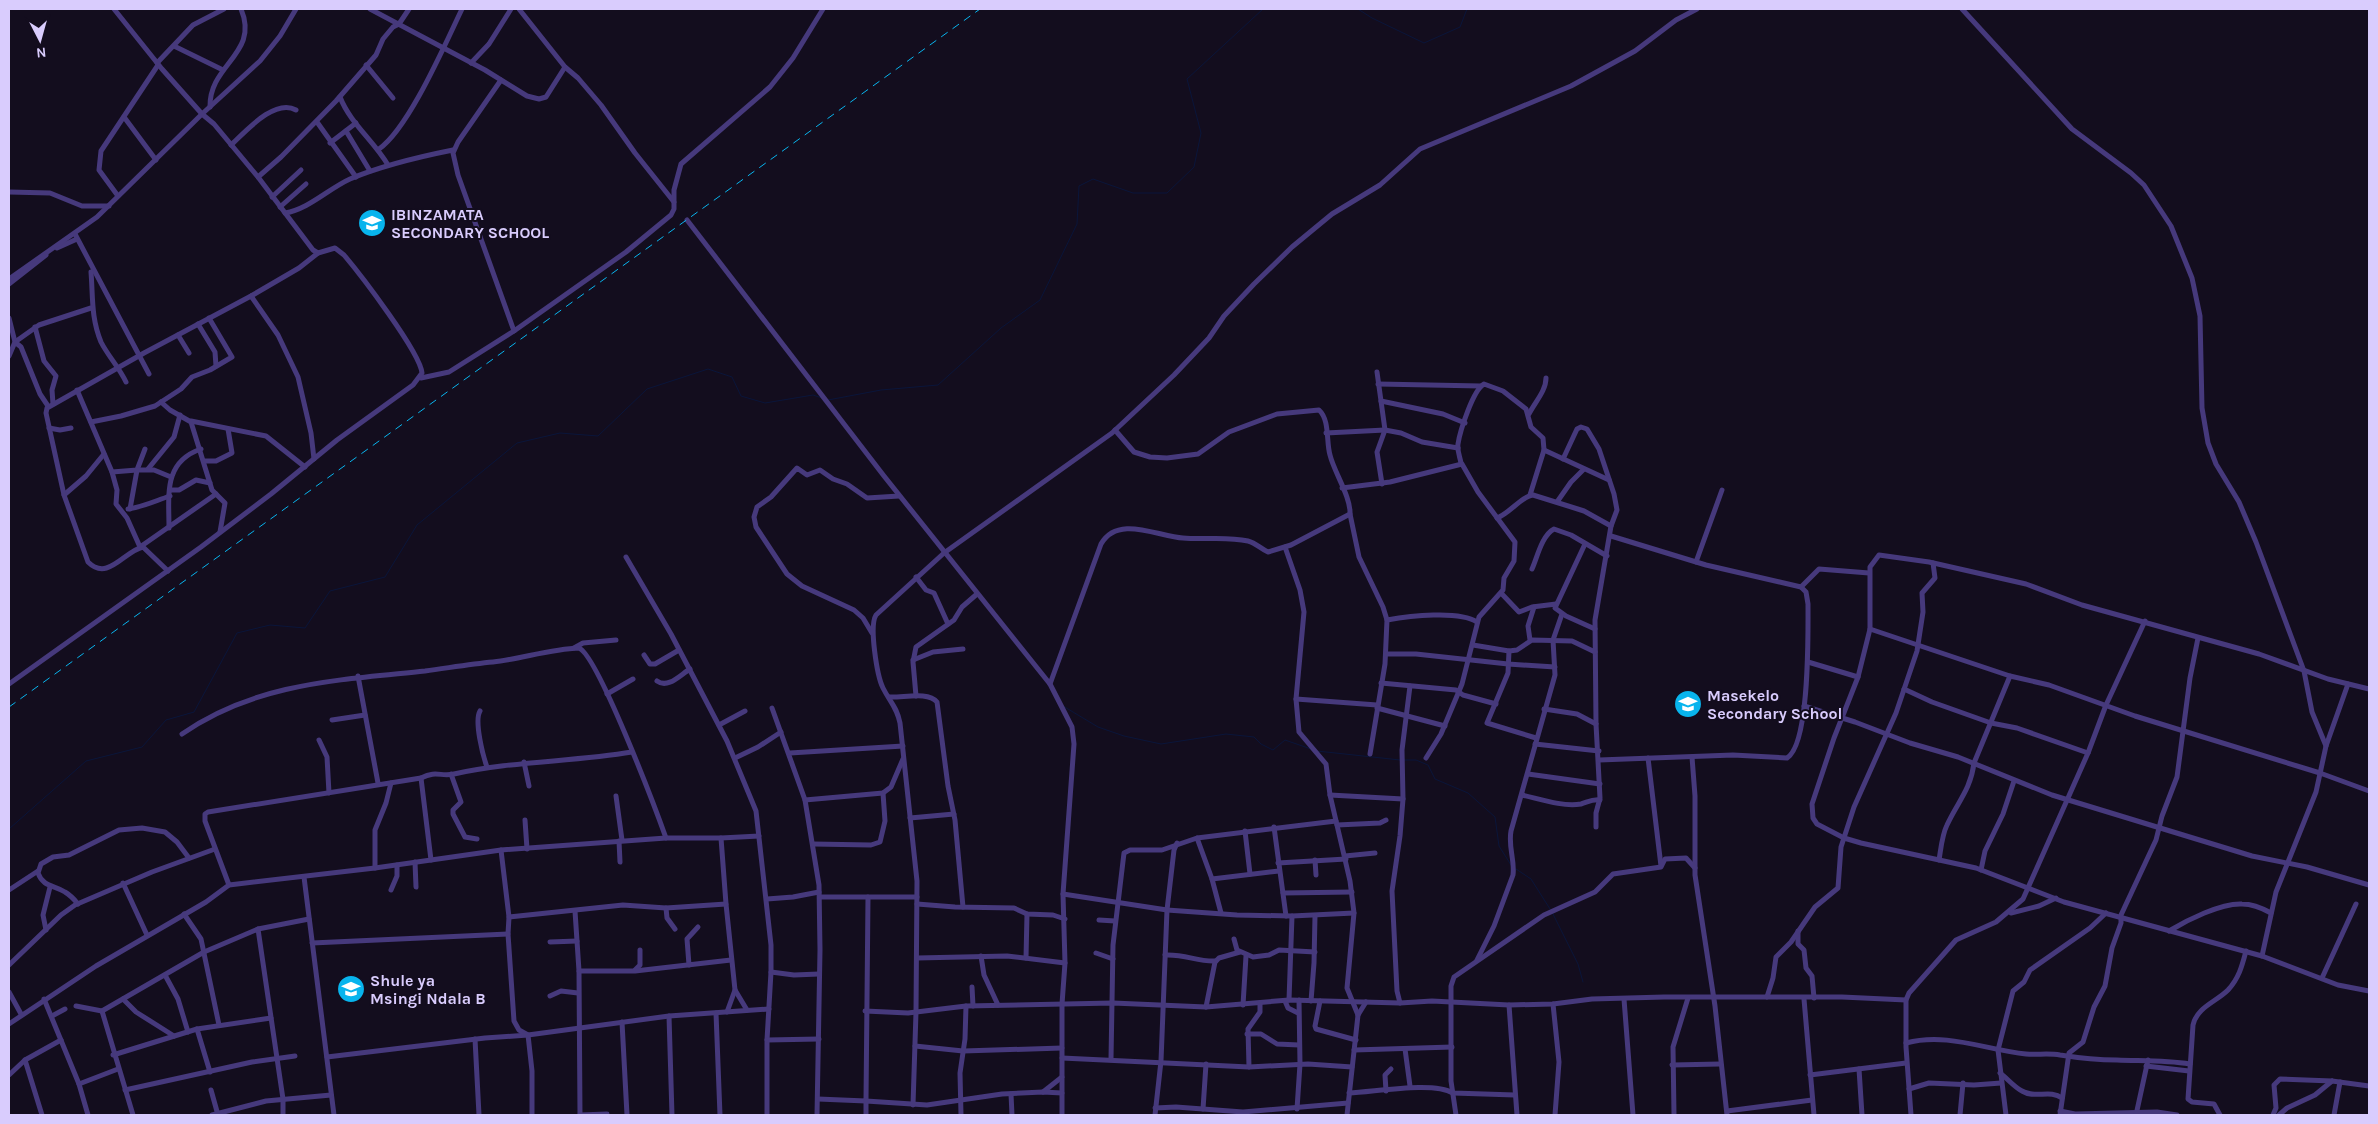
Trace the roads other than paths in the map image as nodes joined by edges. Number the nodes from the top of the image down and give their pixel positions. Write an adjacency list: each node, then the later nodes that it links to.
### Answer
1 (114, 9): 17 (street)
2 (224, 9): 14 (street)
3 (241, 9): 20 (street)
4 (296, 9): 24 (street)
5 (370, 9): 13 (street)
6 (409, 9): 13 (street)
7 (462, 9): 15 (street)
8 (511, 9): 16 (street)
9 (519, 9): 19 (street)
10 (823, 9): 47 (street)
11 (1697, 9): 90 (street)
12 (1962, 9): 172 (street)
13 (399, 24): 15 (street); 18 (street)
14 (174, 46): 17 (street); 20 (street)
15 (443, 48): 16 (street); 33 (street)
16 (471, 63): 21 (street)
17 (158, 64): 26 (street); 27 (street)
18 (366, 65): 22 (street); 23 (street)
19 (565, 67): 21 (street); 47 (street)
20 (223, 70): 24 (street)
21 (501, 80): 34 (street)
22 (340, 97): 28 (street); 29 (street)
23 (393, 98)
24 (210, 107): 26 (street)
25 (296, 110): 32 (street)
26 (202, 114): 32 (street); 35 (street)
27 (124, 117): 35 (street); 44 (street)
28 (317, 122): 31 (street); 39 (street)
29 (356, 123): 30 (street); 33 (street)
30 (346, 131): 31 (street); 38 (street)
31 (330, 143): 40 (street)
32 (231, 145): 39 (street)
33 (379, 149): 36 (street)
34 (454, 150): 36 (street); 63 (street)
35 (156, 160): 44 (street)
36 (388, 165): 38 (street)
37 (301, 170): 42 (street)
38 (370, 171): 40 (street)
39 (258, 177): 46 (street)
40 (356, 177): 50 (street)
41 (306, 184): 45 (street)
42 (284, 186): 45 (street); 46 (street)
43 (9, 192): 48 (street)
44 (118, 196): 48 (street)
45 (292, 196): 49 (street)
46 (272, 197): 49 (street)
47 (674, 203): 63 (street)
48 (109, 206): 52 (street)
49 (280, 208): 50 (street)
50 (285, 214): 53 (street)
51 (687, 220): 118 (street)
52 (76, 236): 54 (street); 55 (street); 56 (street)
53 (318, 253): 57 (street); 73 (street)
54 (91, 268): 58 (street); 67 (street)
55 (9, 279)
56 (9, 284)
57 (251, 296): 60 (street); 98 (street)
58 (92, 308): 62 (street); 69 (street)
59 (9, 318): 65 (street)
60 (209, 318): 61 (street); 70 (street)
61 (198, 324): 64 (street); 70 (street)
62 (35, 327): 65 (street); 81 (street)
63 (514, 331): 73 (street)
64 (178, 335): 66 (street); 67 (street)
65 (15, 342): 68 (street); 81 (street)
66 (189, 353)
67 (139, 355): 69 (street); 72 (street)
68 (9, 356)
69 (119, 366): 75 (street); 78 (street)
70 (216, 366): 80 (street)
71 (1377, 372): 76 (street)
72 (149, 374)
73 (420, 378): 98 (street)
74 (1546, 378): 82 (street)
75 (126, 382)
76 (1378, 384): 77 (street); 79 (street)
77 (1481, 386): 82 (street); 86 (street)
78 (77, 390): 81 (street); 85 (street)
79 (1381, 400): 86 (street); 91 (street)
80 (161, 402): 83 (street); 85 (street)
81 (51, 405): 87 (street)
82 (1529, 414): 96 (street)
83 (180, 415): 84 (street); 103 (street)
84 (190, 421): 89 (street); 95 (street)
85 (91, 422): 97 (street)
86 (1465, 422): 93 (street)
87 (49, 428): 88 (street); 115 (street)
88 (71, 428)
89 (228, 429): 100 (street); 102 (street)
90 (1114, 430): 92 (street); 131 (street)
91 (1385, 430): 92 (street); 93 (street); 110 (street)
92 (1326, 433): 111 (street)
93 (1458, 448): 101 (street)
94 (144, 449): 104 (street)
95 (201, 449): 100 (street); 107 (street)
96 (1544, 450): 99 (street); 116 (street)
97 (104, 454): 106 (street); 115 (street)
98 (314, 459): 102 (street)
99 (1563, 459): 105 (street); 108 (street)
100 (205, 461): 109 (street)
101 (1461, 464): 110 (street); 123 (street)
102 (305, 467): 126 (street)
103 (148, 469): 104 (street); 107 (street)
104 (137, 470): 106 (street); 121 (street)
105 (1583, 470): 108 (street); 119 (street)
106 (112, 472): 120 (street)
107 (171, 477): 112 (street)
108 (1609, 480): 124 (street)
109 (210, 482): 112 (street); 114 (street)
110 (1382, 484): 111 (street)
111 (1342, 488): 122 (street)
112 (170, 490): 117 (street)
113 (1722, 490): 134 (street)
114 (213, 494): 125 (street); 126 (street)
115 (64, 495): 129 (street)
116 (1530, 495): 119 (street); 123 (street)
117 (170, 496): 121 (street); 125 (street)
118 (899, 496): 131 (street); 152 (street)
119 (1557, 502): 124 (street)
120 (120, 509): 121 (street); 129 (street)
121 (130, 509)
122 (1350, 514): 130 (street); 146 (street)
123 (1497, 518): 141 (street)
124 (1612, 526): 127 (street)
125 (169, 528): 129 (street)
126 (220, 532): 137 (street)
127 (1611, 536): 132 (street); 134 (street)
128 (1585, 544): 132 (street); 136 (street); 143 (street)
129 (140, 547): 137 (street)
130 (1285, 547): 180 (street); 189 (street)
131 (944, 553): 139 (street); 142 (street)
132 (1607, 556): 150 (street)
133 (626, 557): 161 (street)
134 (1696, 562): 140 (street)
135 (1933, 563): 138 (street); 147 (street); 158 (street)
136 (1532, 569)
137 (168, 571): 179 (street)
138 (1869, 573): 140 (street); 151 (street)
139 (916, 577): 149 (street); 152 (street)
140 (1801, 587): 168 (street)
141 (1501, 593): 144 (street); 148 (street)
142 (977, 594): 149 (street); 180 (street)
143 (1556, 604): 144 (street); 145 (street)
144 (1534, 607): 155 (street)
145 (1562, 614): 150 (street); 156 (street)
146 (1387, 620): 148 (street); 164 (street)
147 (2145, 621): 153 (street); 191 (street)
148 (1478, 622): 157 (street)
149 (948, 624): 167 (street)
150 (1595, 629): 163 (street)
151 (1870, 629): 158 (street); 175 (street)
152 (873, 635): 188 (street)
153 (2198, 638): 172 (street); 206 (street)
154 (616, 640): 159 (street)
155 (1530, 640): 156 (street); 162 (street)
156 (1553, 640): 163 (street); 170 (street)
157 (1473, 645): 162 (street); 166 (street)
158 (1918, 647): 174 (street); 183 (street)
159 (574, 648): 173 (street); 186 (street)
160 (962, 649): 167 (street)
161 (679, 650): 165 (street); 171 (street)
162 (1509, 651): 169 (street)
163 (1595, 652): 203 (street)
164 (1386, 654): 166 (street); 178 (street)
165 (644, 655)
166 (1468, 659): 169 (street); 185 (street)
167 (913, 660): 187 (street)
168 (1808, 662): 175 (street); 193 (street)
169 (1508, 664): 170 (street); 190 (street)
170 (1555, 667): 195 (street)
171 (690, 669): 177 (street); 204 (street)
172 (2304, 671): 181 (street); 213 (street)
173 (358, 676): 198 (street); 208 (street)
174 (2010, 676): 191 (street); 202 (street)
175 (1858, 677): 200 (street)
176 (633, 679): 186 (street)
177 (657, 681)
178 (1381, 683): 182 (street); 192 (street)
179 (9, 684)
180 (1050, 684): 300 (street)
181 (2348, 684): 184 (street); 213 (street)
182 (1410, 686): 185 (street); 199 (street)
183 (1904, 690): 202 (street); 209 (street)
184 (2369, 690)
185 (1459, 692): 190 (street); 205 (street)
186 (607, 694): 215 (street)
187 (916, 696): 188 (street); 247 (street)
188 (889, 697): 212 (street)
189 (1296, 699): 192 (street); 240 (street)
190 (1496, 704): 211 (street)
191 (2106, 705): 206 (street); 217 (street)
192 (1377, 706): 199 (street); 218 (street)
193 (1804, 706): 200 (street); 220 (street)
194 (772, 708): 207 (street)
195 (1544, 709): 203 (street); 211 (street)
196 (480, 711): 227 (street)
197 (745, 711): 204 (street)
198 (365, 716): 201 (street); 233 (street)
199 (1407, 716): 205 (street); 243 (street)
200 (1842, 717): 209 (street); 260 (street)
201 (332, 720)
202 (1991, 723): 217 (street); 226 (street)
203 (1596, 724): 214 (street)
204 (719, 725): 221 (street)
205 (1444, 726): 222 (street)
206 (2183, 731): 228 (street); 254 (street)
207 (781, 732): 216 (street); 221 (street)
208 (182, 734)
209 (1886, 734): 226 (street); 260 (street)
210 (319, 740): 238 (street)
211 (1536, 741): 214 (street); 230 (street)
212 (902, 746): 216 (street); 219 (street)
213 (2326, 746): 228 (street)
214 (1598, 751): 224 (street)
215 (632, 752): 225 (street); 257 (street)
216 (790, 753): 245 (street)
217 (2088, 753): 244 (street)
218 (1370, 754)
219 (904, 756): 239 (street); 248 (street)
220 (1692, 757): 223 (street); 281 (street)
221 (735, 758): 256 (street)
222 (1426, 758)
223 (1648, 758): 224 (street); 279 (street)
224 (1599, 760): 235 (street)
225 (524, 762): 227 (street); 236 (street)
226 (1974, 763): 232 (street); 273 (street)
227 (488, 767): 229 (street)
228 (2320, 773): 237 (street); 277 (street)
229 (451, 774): 231 (street); 261 (street)
230 (1528, 774): 235 (street); 241 (street)
231 (421, 778): 234 (street); 271 (street)
232 (2014, 781): 244 (street); 282 (street)
233 (378, 783): 234 (street); 238 (street)
234 (392, 783): 280 (street)
235 (1600, 784): 246 (street)
236 (528, 786)
237 (2369, 791)
238 (329, 793): 266 (street)
239 (882, 793): 245 (street); 264 (street)
240 (1330, 795): 243 (street); 251 (street)
241 (1522, 795): 246 (street); 359 (street)
242 (616, 796): 262 (street)
243 (1403, 799): 391 (street)
244 (2067, 799): 254 (street); 294 (street)
245 (805, 800): 264 (street)
246 (1600, 800): 253 (street)
247 (954, 814): 248 (street); 310 (street)
248 (910, 818): 302 (street)
249 (525, 820): 265 (street)
250 (1386, 820): 251 (street)
251 (1337, 823): 252 (street); 269 (street)
252 (1274, 827): 255 (street); 276 (street)
253 (1596, 827)
254 (2159, 829): 277 (street); 325 (street)
255 (1245, 831): 259 (street); 285 (street)
256 (760, 836): 258 (street); 304 (street)
257 (666, 838): 258 (street); 262 (street)
258 (721, 838): 307 (street)
259 (1197, 838): 263 (street); 288 (street)
260 (1844, 838): 273 (street); 334 (street)
261 (477, 839)
262 (620, 841): 265 (street); 275 (street)
263 (1177, 843): 305 (street); 312 (street)
264 (813, 844): 299 (street)
265 (527, 848): 267 (street)
266 (215, 849): 270 (street); 290 (street)
267 (501, 850): 271 (street); 321 (street)
268 (1375, 854): 269 (street)
269 (1346, 857): 272 (street); 297 (street)
270 (189, 858): 283 (street); 289 (street)
271 (431, 860): 274 (street)
272 (1315, 860): 276 (street); 286 (street)
273 (1940, 860): 282 (street)
274 (415, 862): 278 (street); 293 (street)
275 (620, 862)
276 (1278, 863): 284 (street)
277 (2285, 864): 291 (street); 317 (street)
278 (396, 865): 280 (street); 296 (street)
279 (1661, 867): 281 (street); 359 (street)
280 (375, 868): 287 (street)
281 (1695, 868): 376 (street)
282 (1981, 870): 294 (street)
283 (38, 871): 292 (street); 295 (street)
284 (1279, 871): 285 (street); 298 (street)
285 (1250, 874): 288 (street)
286 (1316, 875)
287 (304, 877): 290 (street); 326 (street)
288 (1212, 879): 314 (street)
289 (123, 884): 306 (street); 337 (street)
290 (229, 885): 318 (street)
291 (2369, 885)
292 (50, 887): 306 (street); 333 (street)
293 (416, 887)
294 (2029, 888): 303 (street); 320 (street)
295 (9, 890)
296 (391, 890)
297 (1352, 892): 298 (street); 315 (street)
298 (1283, 893): 322 (street)
299 (819, 894): 301 (street); 304 (street); 365 (street)
300 (1063, 894): 305 (street); 327 (street)
301 (868, 897): 302 (street); 407 (street)
302 (917, 897): 308 (street)
303 (2056, 898): 316 (street); 320 (street)
304 (767, 900): 364 (street)
305 (1119, 900): 312 (street); 329 (street)
306 (78, 904): 333 (street)
307 (726, 904): 311 (street); 356 (street)
308 (917, 904): 310 (street); 353 (street)
309 (2356, 904): 367 (street)
310 (963, 907): 319 (street)
311 (666, 908): 313 (street); 332 (street)
312 (1167, 910): 314 (street); 349 (street)
313 (575, 911): 321 (street); 339 (street)
314 (1221, 913): 322 (street)
315 (1354, 913): 324 (street); 383 (street)
316 (2106, 913): 325 (street); 440 (street)
317 (2271, 913): 335 (street); 352 (street)
318 (184, 914): 337 (street); 345 (street)
319 (1027, 914): 327 (street); 354 (street)
320 (2008, 914): 384 (street)
321 (509, 916): 336 (street)
322 (1286, 916): 323 (street)
323 (1292, 916): 324 (street); 342 (street)
324 (1315, 916): 347 (street)
325 (2121, 918): 335 (street); 447 (street)
326 (309, 919): 331 (street); 341 (street)
327 (1065, 919): 358 (street)
328 (1100, 920): 329 (street)
329 (1115, 921): 355 (street)
330 (698, 927): 361 (street)
331 (258, 929): 345 (street); 416 (street)
332 (675, 929)
333 (46, 930): 360 (street)
334 (1798, 931): 374 (street); 377 (street)
335 (2169, 931): 344 (street)
336 (508, 934): 341 (street); 420 (street)
337 (147, 935): 378 (street)
338 (1234, 939): 346 (street)
339 (576, 940): 340 (street); 363 (street)
340 (550, 942)
341 (312, 944): 445 (street)
342 (1292, 949): 347 (street); 351 (street); 385 (street)
343 (640, 950): 362 (street)
344 (2246, 951): 352 (street); 456 (street)
345 (204, 952): 366 (street); 419 (street)
346 (1240, 952): 351 (street); 357 (street)
347 (1315, 952): 386 (street)
348 (1096, 953): 355 (street)
349 (1165, 955): 357 (street); 396 (street)
350 (981, 956): 353 (street); 354 (street); 395 (street)
351 (1246, 956): 397 (street)
352 (2262, 956): 367 (street)
353 (917, 958): 409 (street)
354 (1026, 958): 358 (street)
355 (1113, 959): 390 (street)
356 (731, 960): 361 (street); 369 (street)
357 (1216, 961): 402 (street)
358 (1065, 963): 392 (street)
359 (1476, 963): 389 (street)
360 (9, 965)
361 (688, 965): 362 (street)
362 (635, 970): 363 (street)
363 (579, 971): 372 (street)
364 (771, 972): 365 (street); 404 (street)
365 (819, 974): 429 (street)
366 (165, 975): 379 (street); 423 (street)
367 (2322, 978): 371 (street)
368 (972, 987): 401 (street)
369 (736, 990): 405 (street); 408 (street)
370 (9, 992): 412 (street)
371 (2369, 992)
372 (578, 994): 373 (street); 421 (street)
373 (550, 996)
374 (1767, 997): 376 (street); 381 (street)
375 (1688, 998): 376 (street); 380 (street); 457 (street)
376 (1714, 998): 455 (street)
377 (1814, 998): 381 (street); 384 (street)
378 (44, 999): 412 (street); 413 (street)
379 (123, 999): 406 (street); 427 (street)
380 (1624, 999): 394 (street); 528 (street)
381 (1804, 999): 467 (street)
382 (1299, 1000): 385 (street); 386 (street); 411 (street)
383 (1350, 1000): 387 (street); 388 (street); 415 (street)
384 (1906, 1000): 433 (street)
385 (1287, 1001): 393 (street); 411 (street)
386 (1311, 1001): 387 (street)
387 (1320, 1001): 432 (street)
388 (1366, 1002): 391 (street); 415 (street)
389 (1452, 1002): 391 (street); 398 (street); 436 (street)
390 (1113, 1003): 392 (street); 396 (street); 448 (street)
391 (1400, 1003)
392 (1062, 1004): 395 (street); 437 (street)
393 (1260, 1004): 397 (street); 424 (street)
394 (1553, 1004): 398 (street); 527 (street)
395 (998, 1005): 401 (street)
396 (1164, 1005): 402 (street); 451 (street)
397 (1243, 1005): 402 (street)
398 (1509, 1005): 487 (street)
399 (76, 1006): 406 (street)
400 (966, 1006): 401 (street); 409 (street); 441 (street)
401 (973, 1006)
402 (1206, 1008)
403 (65, 1009): 413 (street)
404 (769, 1009): 405 (street); 431 (street)
405 (747, 1010): 408 (street)
406 (102, 1011): 442 (street)
407 (866, 1011): 409 (street); 493 (street)
408 (727, 1012): 410 (street)
409 (916, 1012): 435 (street)
410 (716, 1013): 414 (street); 516 (street)
411 (1298, 1013): 434 (street)
412 (21, 1014): 418 (street)
413 (52, 1016): 430 (street)
414 (669, 1016): 417 (street); 515 (street)
415 (1358, 1016): 432 (street)
416 (270, 1018): 419 (street); 444 (street)
417 (622, 1022): 421 (street); 514 (street)
418 (9, 1024)
419 (219, 1025): 422 (street)
420 (516, 1026): 425 (street); 426 (street)
421 (580, 1027): 426 (street); 513 (street)
422 (197, 1029): 423 (street); 465 (street)
423 (188, 1032): 427 (street)
424 (1247, 1034): 434 (street); 458 (street)
425 (513, 1035): 426 (street); 428 (street)
426 (528, 1035): 512 (street)
427 (174, 1036): 442 (street)
428 (475, 1039): 445 (street); 511 (street)
429 (819, 1039): 431 (street); 490 (street)
430 (61, 1040): 449 (street); 474 (street)
431 (767, 1040): 517 (street)
432 (1356, 1040): 439 (street)
433 (1906, 1043): 440 (street); 452 (street)
434 (1299, 1045): 454 (street)
435 (914, 1046): 441 (street); 495 (street)
436 (1452, 1047): 438 (street); 482 (street)
437 (1062, 1048): 441 (street); 446 (street)
438 (1405, 1049): 439 (street); 475 (street)
439 (1354, 1050): 460 (street)
440 (1998, 1050): 447 (street); 466 (street)
441 (963, 1051): 491 (street)
442 (113, 1054): 461 (street)
443 (295, 1056): 444 (street)
444 (277, 1057): 465 (street); 489 (street)
445 (327, 1057): 486 (street)
446 (1062, 1058): 448 (street); 469 (street)
447 (2069, 1058): 450 (street); 488 (street)
448 (1111, 1059): 451 (street)
449 (25, 1060): 468 (street); 505 (street)
450 (2148, 1060): 456 (street); 459 (street)
451 (1161, 1061): 453 (street); 496 (street)
452 (1906, 1063): 462 (street); 477 (street)
453 (1206, 1064): 458 (street); 497 (street)
454 (1300, 1064): 458 (street); 460 (street); 498 (street)
455 (1720, 1064): 457 (street); 499 (street)
456 (2190, 1064): 464 (street)
457 (1672, 1065): 529 (street)
458 (1249, 1066)
459 (2146, 1066): 464 (street); 504 (street)
460 (1352, 1067): 484 (street)
461 (118, 1069): 474 (street); 478 (street)
462 (1858, 1069): 467 (street); 531 (street)
463 (1391, 1070): 480 (street)
464 (2189, 1071): 536 (street)
465 (210, 1072): 478 (street)
466 (2000, 1073): 471 (street); 488 (street)
467 (1810, 1075): 492 (street)
468 (9, 1076)
469 (1062, 1077): 481 (street); 483 (street)
470 (2332, 1080): 472 (street); 537 (street); 538 (street)
471 (2001, 1082): 473 (street); 534 (street)
472 (2340, 1082): 476 (street); 539 (street)
473 (1963, 1083): 477 (street); 533 (street)
474 (79, 1084): 506 (street)
475 (1410, 1086): 480 (street); 482 (street)
476 (2369, 1086)
477 (1908, 1089): 532 (street)
478 (125, 1090): 507 (street)
479 (211, 1090): 501 (street)
480 (1386, 1091): 484 (street)
481 (1043, 1092): 483 (street); 485 (street)
482 (1453, 1092): 487 (street); 525 (street)
483 (1062, 1093): 522 (street)
484 (1349, 1093): 494 (street)
485 (1011, 1094): 491 (street); 521 (street)
486 (331, 1095): 489 (street); 510 (street)
487 (1515, 1095): 526 (street)
488 (2062, 1098): 500 (street)
489 (283, 1099): 501 (street); 509 (street)
490 (818, 1099): 493 (street); 518 (street)
491 (962, 1100): 495 (street); 520 (street)
492 (1812, 1100): 499 (street); 530 (street)
493 (866, 1101): 495 (street); 519 (street)
494 (1348, 1103): 498 (street); 524 (street)
495 (913, 1104)
496 (1155, 1108): 497 (street); 523 (street)
497 (1204, 1108): 503 (street)
498 (1297, 1109): 503 (street)
499 (1727, 1113)
500 (2060, 1113): 504 (street)
501 (218, 1114): 508 (street)
502 (607, 1114): 513 (street)
503 (1243, 1114)
504 (2136, 1114): 535 (street)
505 (42, 1115)
506 (88, 1115)
507 (133, 1115)
508 (212, 1115)
509 (283, 1115)
510 (334, 1115)
511 (479, 1115)
512 (532, 1115)
513 (580, 1115)
514 (627, 1115)
515 (672, 1115)
516 (720, 1115)
517 (767, 1115)
518 (817, 1115)
519 (866, 1115)
520 (962, 1115)
521 (1012, 1115)
522 (1062, 1115)
523 (1155, 1115)
524 (1347, 1115)
525 (1456, 1115)
526 (1517, 1115)
527 (1556, 1115)
528 (1633, 1115)
529 (1674, 1115)
530 (1814, 1115)
531 (1862, 1115)
532 (1911, 1115)
533 (1960, 1115)
534 (2006, 1115)
535 (2177, 1115)
536 (2220, 1115)
537 (2272, 1115)
538 (2279, 1115)
539 (2334, 1115)

